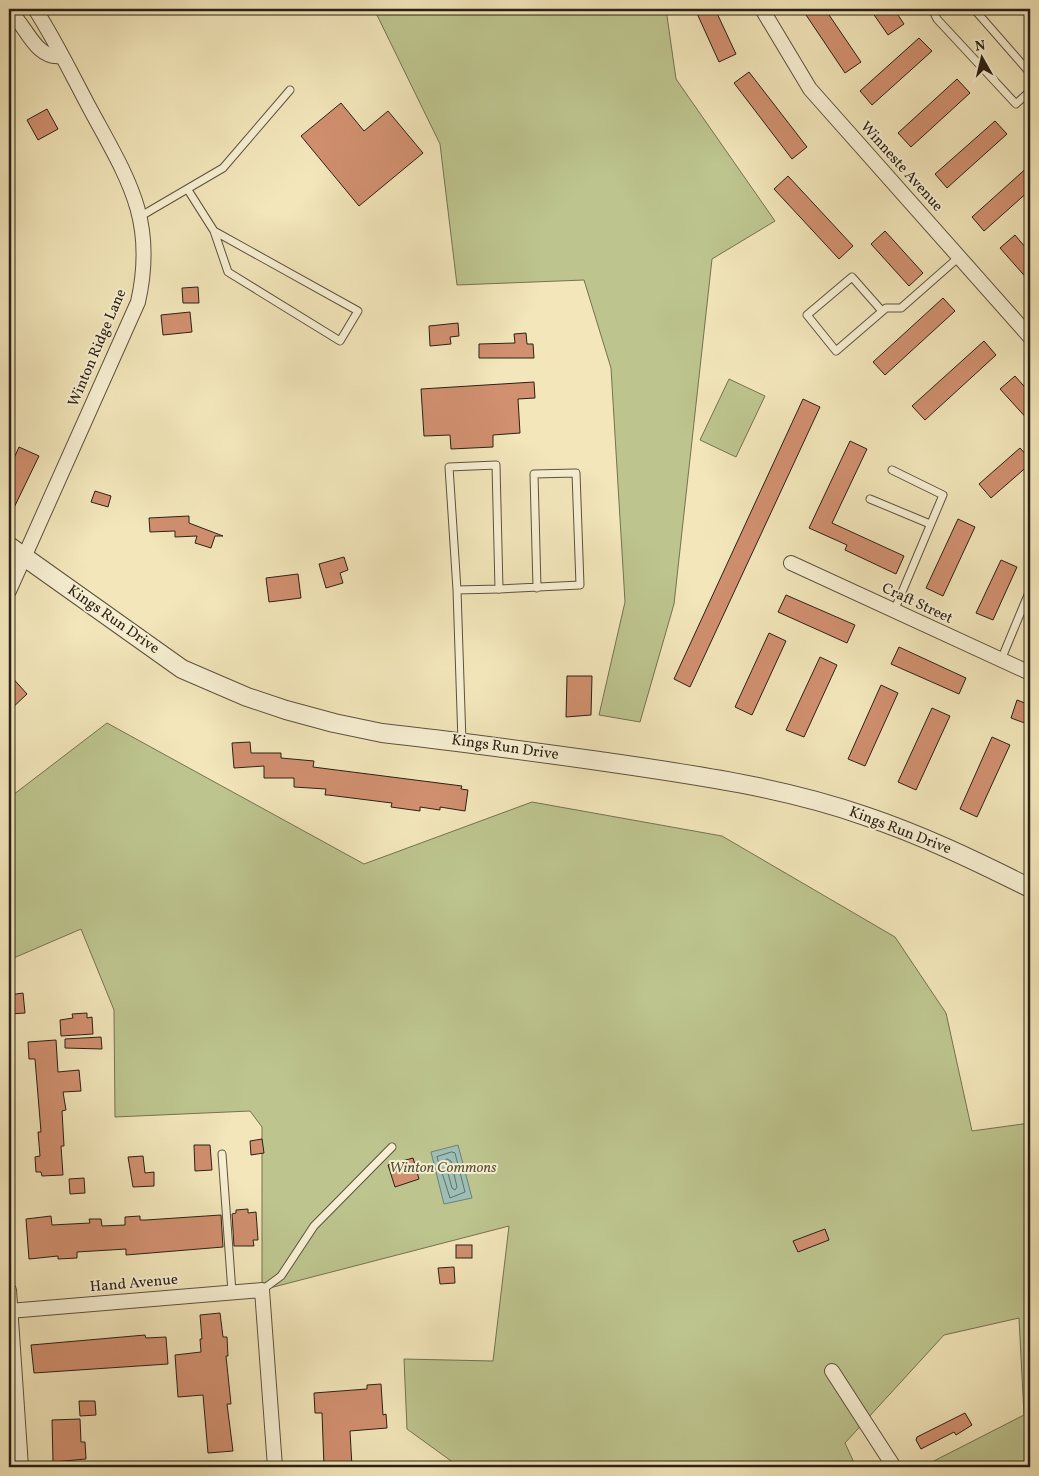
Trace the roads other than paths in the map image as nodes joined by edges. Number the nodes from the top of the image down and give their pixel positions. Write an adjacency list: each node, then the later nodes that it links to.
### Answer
1 (35, 9): 6 (street, Winton Ridge Lane)
2 (762, 9): 13 (street, Winneste Avenue)
3 (932, 9): 9 (lane)
4 (974, 9): 7 (lane)
5 (9, 11): 6 (street)
6 (61, 56): 11 (street, Winton Ridge Lane)
7 (1030, 73)
8 (290, 90): 10 (lane)
9 (1030, 91)
10 (188, 190): 11 (lane); 12 (lane)
11 (141, 216): 20 (street, Winton Ridge Lane)
12 (214, 231): 12 (lane)
13 (959, 257): 14 (lane); 15 (street, Winneste Avenue)
14 (882, 311): 14 (lane)
15 (1030, 337)
16 (892, 470): 18 (lane)
17 (870, 500): 18 (lane)
18 (930, 524): 27 (lane)
19 (9, 546): 20 (street, Kings Run Drive)
20 (24, 557): 26 (street, Winton Ridge Lane); 30 (street, Kings Run Drive)
21 (791, 563): 27 (street, Craft Street)
22 (537, 588): 22 (lane); 23 (lane)
23 (498, 589): 24 (lane); 24 (lane)
24 (457, 590): 30 (lane)
25 (1030, 590): 28 (lane)
26 (9, 591)
27 (894, 611): 28 (street, Craft Street)
28 (1001, 660): 29 (street, Craft Street)
29 (1030, 673)
30 (462, 743): 31 (street, Kings Run Drive)
31 (1030, 888)
32 (392, 1147): 35 (lane)
33 (222, 1154): 36 (lane)
34 (9, 1290): 37 (street)
35 (262, 1290): 36 (street, Hand Avenue); 40 (street)
36 (232, 1292): 37 (street, Hand Avenue)
37 (9, 1311): 39 (street)
38 (832, 1371): 41 (street)
39 (21, 1467)
40 (275, 1467)
41 (894, 1467)

